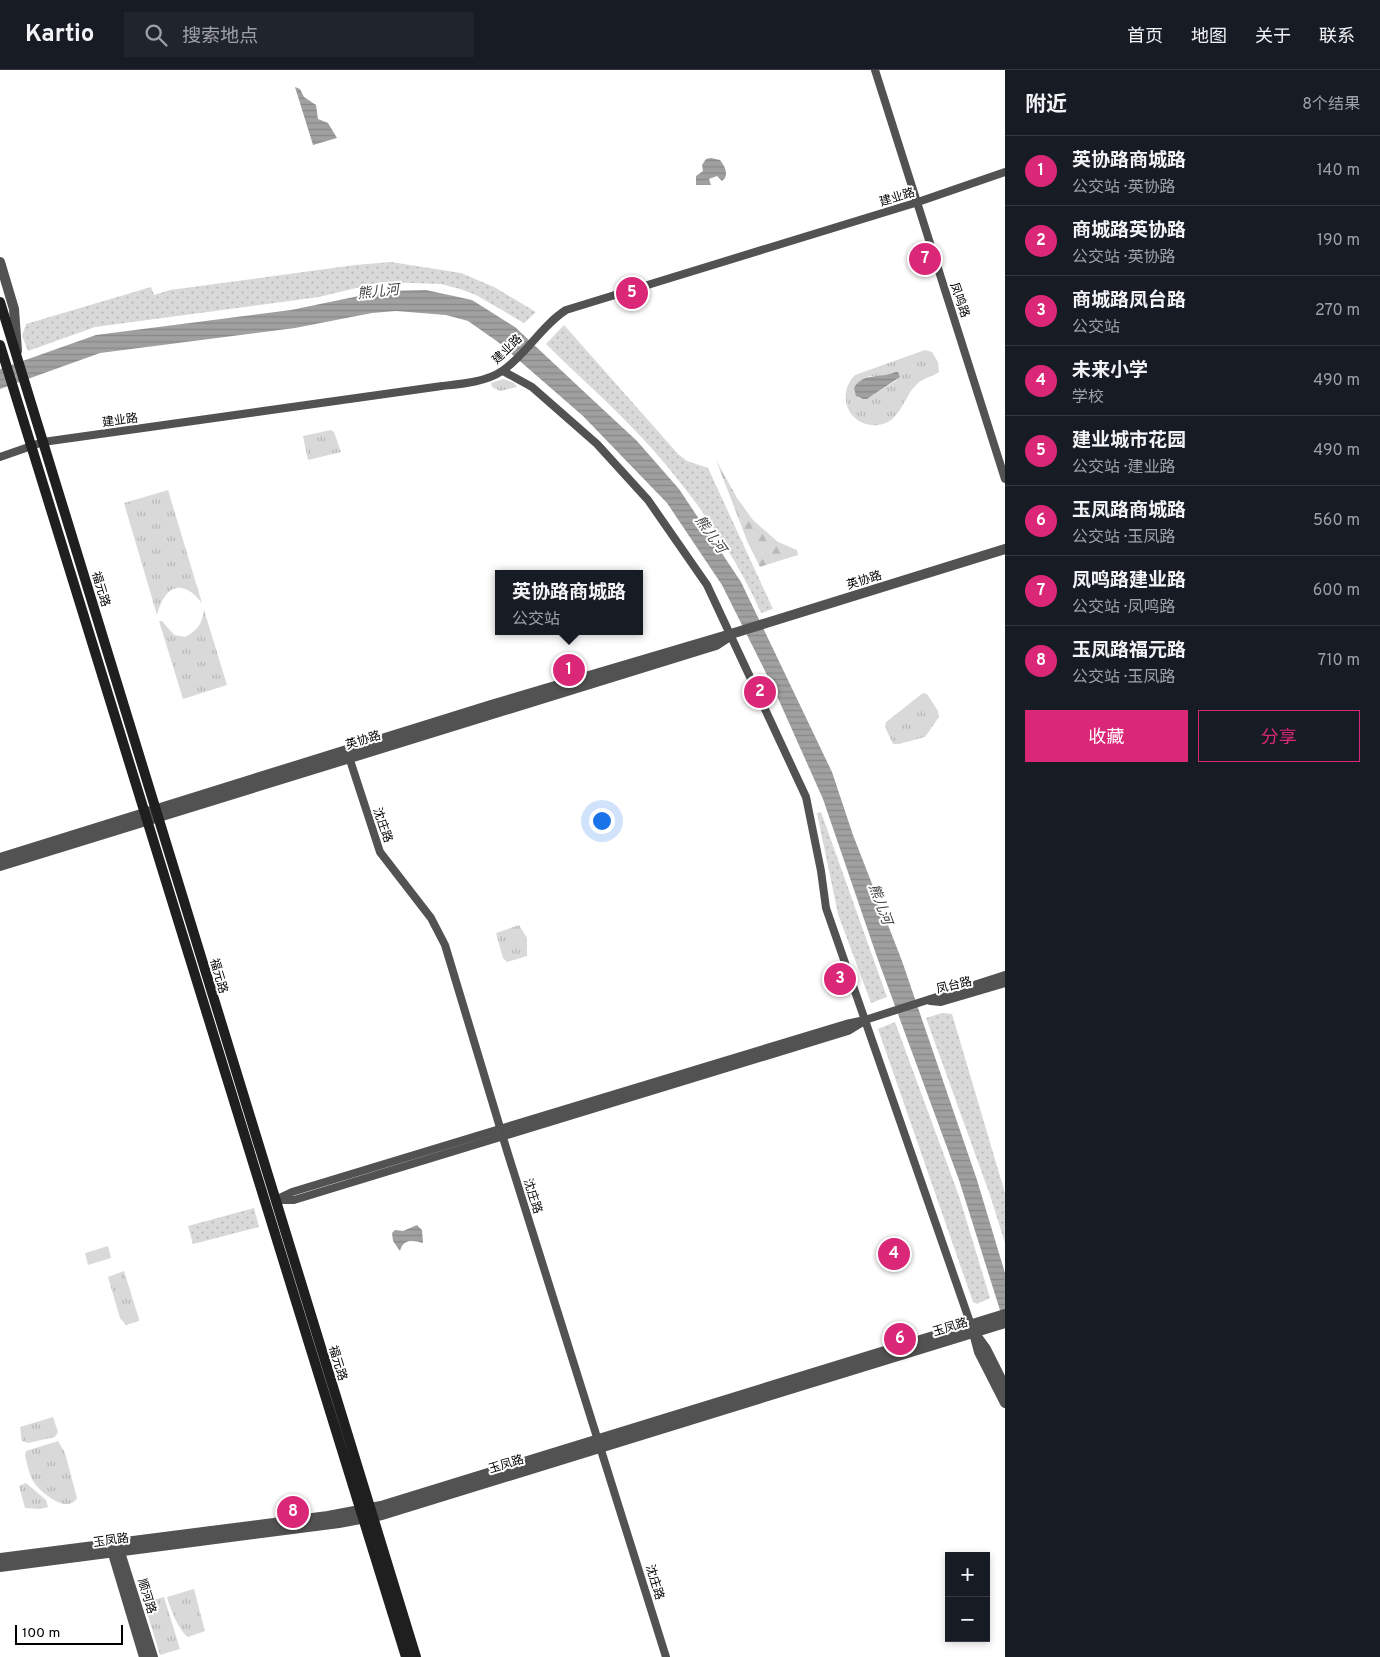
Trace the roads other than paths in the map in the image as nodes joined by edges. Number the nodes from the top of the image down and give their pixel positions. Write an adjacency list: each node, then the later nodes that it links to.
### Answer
1 (875, 70): 3 (street, 凤鸣路)
2 (1005, 172): 3 (street, 建业路)
3 (915, 203): 9 (street, 建业路); 13 (street, 凤鸣路)
4 (0, 262): 8 (street)
5 (0, 302): 8 (main road, 福元路)
6 (0, 345): 7 (main road, 福元路)
7 (3, 358): 11 (main road, 福元路)
8 (17, 358): 10 (main road, 福元路)
9 (503, 371): 10 (street, 建业路); 15 (street)
10 (43, 442): 11 (street, 建业路); 17 (main road, 福元路)
11 (31, 445): 12 (street, 建业路); 18 (main road, 福元路)
12 (0, 457)
13 (1005, 479)
14 (1005, 549): 15 (street, 英协路)
15 (734, 633): 16 (street, 英协路); 17 (street, 英协路); 24 (street)
16 (350, 757): 17 (street, 英协路); 25 (street, 沈庄路)
17 (157, 813): 18 (street, 英协路); 26 (main road, 福元路)
18 (145, 817): 19 (street, 英协路); 20 (street, 英协路); 34 (main road, 福元路)
19 (0, 858)
20 (0, 866)
21 (1005, 975): 23 (street, 凤台路)
22 (1005, 983): 23 (street, 凤台路)
23 (928, 1001): 24 (street)
24 (865, 1020): 25 (street); 30 (street)
25 (501, 1133): 26 (street); 33 (street, 沈庄路)
26 (275, 1200): 34 (main road, 福元路)
27 (1005, 1314): 28 (street, 玉凤路)
28 (991, 1323): 29 (street, 玉凤路); 30 (street, 玉凤路)
29 (1005, 1323)
30 (973, 1329): 31 (street); 32 (street); 33 (street, 玉凤路)
31 (1005, 1387)
32 (1005, 1403)
33 (599, 1444): 34 (street, 玉凤路); 42 (street, 沈庄路)
34 (367, 1513): 35 (street, 玉凤路); 40 (main road, 福元路); 41 (main road, 福元路)
35 (115, 1548): 36 (street, 玉凤路); 37 (street, 玉凤路); 38 (street, 顺河路); 39 (street, 顺河路)
36 (0, 1558)
37 (0, 1567)
38 (144, 1657)
39 (152, 1657)
40 (406, 1657)
41 (416, 1657)
42 (666, 1657)

